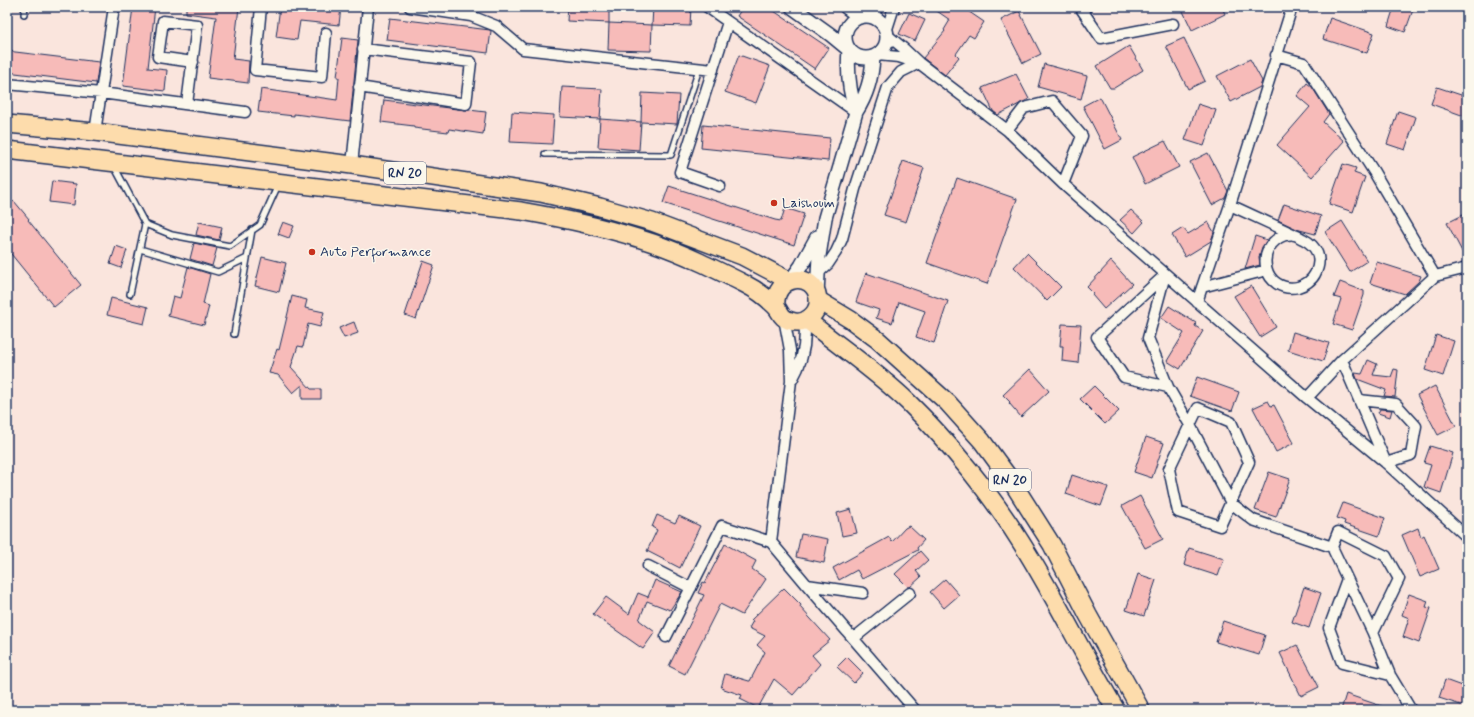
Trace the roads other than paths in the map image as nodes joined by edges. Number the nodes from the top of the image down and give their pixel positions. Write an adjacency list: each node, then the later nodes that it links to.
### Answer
1 (25, 7): 14 (lane)
2 (114, 7): 30 (street)
3 (261, 7): 18 (street)
4 (368, 7): 20 (street)
5 (414, 7): 13 (street)
6 (707, 7): 16 (street)
7 (792, 7): 21 (street)
8 (846, 7): 15 (street)
9 (879, 7): 15 (street)
10 (894, 7): 19 (street)
11 (1080, 7): 17 (street)
12 (1292, 7): 22 (street)
13 (472, 11): 26 (street)
14 (24, 14)
15 (864, 17): 19 (street); 21 (street)
16 (728, 22): 27 (street); 33 (street)
17 (1173, 24)
18 (326, 33)
19 (886, 33): 23 (street); 25 (street)
20 (363, 49): 29 (street); 29 (street)
21 (849, 49): 23 (street); 33 (street)
22 (1276, 55): 44 (street); 55 (street)
23 (875, 56): 25 (street); 33 (street)
24 (193, 62): 24 (street); 31 (street)
25 (919, 64): 35 (street); 53 (street)
26 (699, 69): 27 (street); 38 (lane)
27 (713, 70): 43 (street)
28 (7, 84): 30 (street)
29 (359, 87): 40 (street)
30 (101, 93): 31 (street); 36 (street)
31 (188, 104): 32 (street)
32 (245, 112)
33 (856, 112): 45 (street)
34 (7, 124): 36 (highway, RN 20)
35 (1007, 130): 42 (street); 42 (street)
36 (95, 132): 40 (highway, RN 20)
37 (7, 150): 39 (highway, RN 20)
38 (545, 154)
39 (112, 162): 41 (highway, RN 20); 46 (lane)
40 (352, 165): 56 (highway, RN 20)
41 (279, 182): 47 (lane); 61 (highway, RN 20)
42 (1063, 184): 54 (street)
43 (720, 186)
44 (1230, 205): 48 (street); 57 (street)
45 (825, 218): 53 (street); 56 (street)
46 (145, 224): 47 (lane); 49 (lane)
47 (252, 230): 50 (lane)
48 (1294, 235): 52 (street); 52 (street)
49 (140, 249): 50 (lane); 58 (lane)
50 (247, 258): 63 (lane)
51 (1467, 268): 55 (street)
52 (1267, 270): 57 (street)
53 (817, 274): 59 (street)
54 (1165, 275): 60 (street); 66 (street); 66 (street)
55 (1435, 276): 64 (street)
56 (790, 280): 59 (highway); 61 (highway)
57 (1202, 287): 60 (street)
58 (130, 294)
59 (818, 297): 62 (highway); 87 (highway, RN 20)
60 (1197, 302): 67 (street)
61 (780, 312): 62 (highway); 65 (street)
62 (806, 320): 65 (street); 86 (highway, RN 20)
63 (234, 334)
64 (1342, 360): 67 (street); 68 (street)
65 (791, 382): 73 (street)
66 (1168, 387): 69 (street)
67 (1307, 398): 70 (street)
68 (1359, 400): 70 (street); 70 (street)
69 (1190, 425): 71 (street); 71 (street); 71 (street)
70 (1386, 463): 72 (street)
71 (1230, 503): 74 (street)
72 (1467, 537)
73 (771, 542): 77 (street); 78 (street)
74 (1332, 547): 76 (street); 81 (street)
75 (648, 566): 78 (street)
76 (1347, 579): 81 (street); 84 (street)
77 (807, 585): 79 (street); 83 (street)
78 (691, 588): 82 (street)
79 (863, 593)
80 (910, 593): 83 (street)
81 (1373, 633): 84 (street)
82 (666, 636)
83 (854, 638): 85 (street)
84 (1390, 675): 88 (street)
85 (908, 708)
86 (1116, 710)
87 (1141, 710)
88 (1411, 710)

